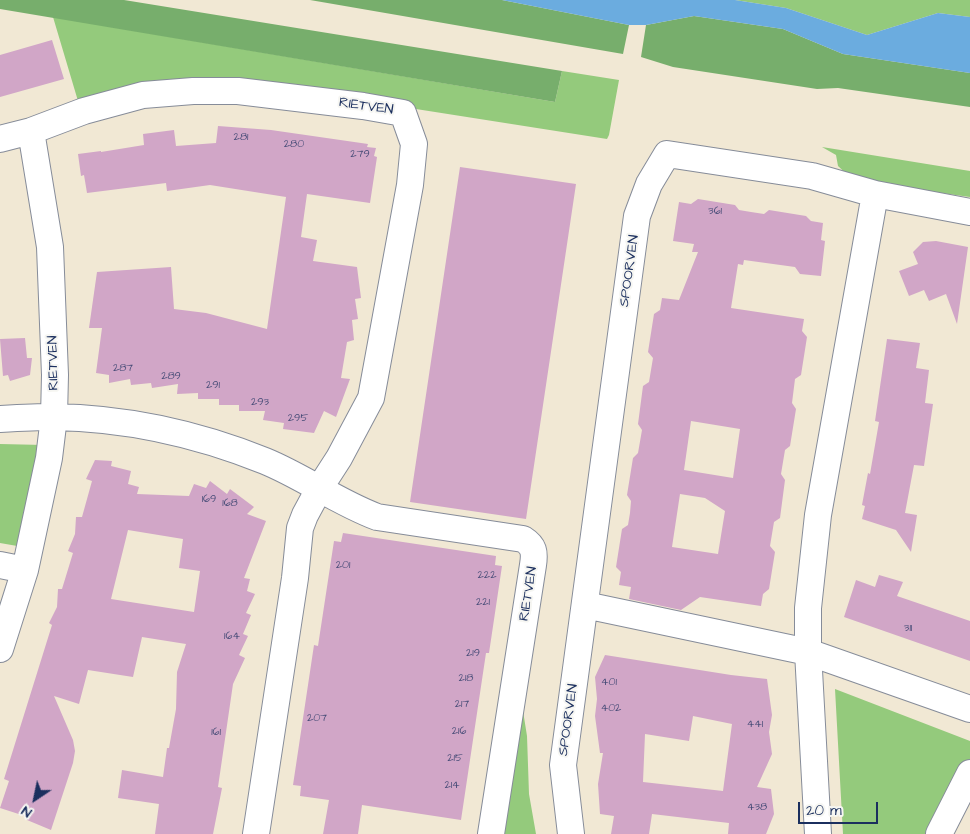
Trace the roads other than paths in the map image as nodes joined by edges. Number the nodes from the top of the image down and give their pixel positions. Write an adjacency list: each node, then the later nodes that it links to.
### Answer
1 (31, 131): 2 (street, RIETVEN); 5 (street, RIETVEN); 7 (street, RIETVEN)
2 (0, 139)
3 (875, 194): 4 (street, SPOORVEN); 9 (street, SPOORVEN); 11 (street)
4 (970, 212)
5 (54, 417): 6 (street, RIETVEN); 7 (street, RIETVEN); 8 (street, RIETVEN)
6 (0, 419)
7 (318, 489): 14 (street, RIETVEN); 15 (street, RIETVEN)
8 (12, 568): 10 (street, RIETVEN)
9 (585, 605): 11 (street); 16 (street, SPOORVEN)
10 (0, 649)
11 (808, 652): 12 (street); 17 (street)
12 (970, 708)
13 (970, 773): 18 (street)
14 (256, 834)
15 (491, 834)
16 (571, 834)
17 (818, 834)
18 (940, 834)

